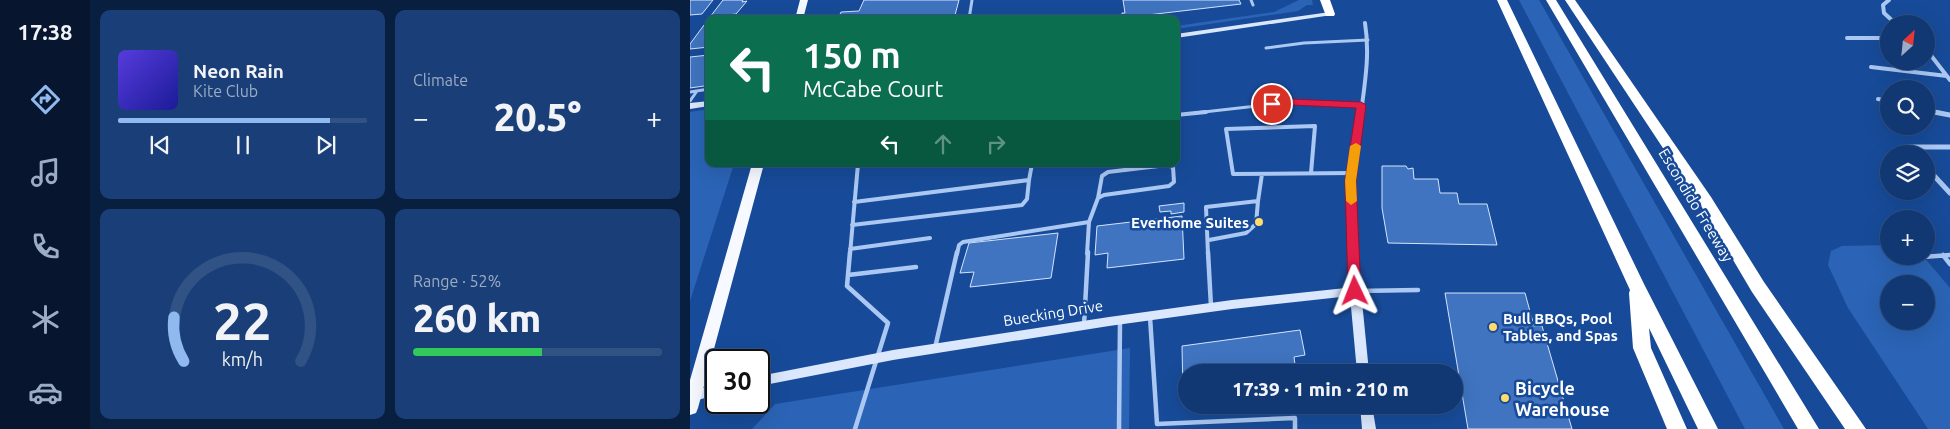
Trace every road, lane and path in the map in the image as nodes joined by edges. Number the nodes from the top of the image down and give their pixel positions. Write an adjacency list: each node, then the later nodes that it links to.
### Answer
1 (804, 0): 11 (main road)
2 (972, 0): 12 (lane)
3 (1250, 0): 9 (lane)
4 (1325, 0): 10 (highway)
5 (1502, 0): 60 (highway)
6 (1551, 0): 80 (highway, Escondido Freeway)
7 (1570, 0): 81 (highway)
8 (1889, 0): 13 (street)
9 (1252, 5)
10 (1330, 14): 15 (street)
11 (800, 15)
12 (970, 15)
13 (1886, 15)
14 (1365, 24): 18 (street)
15 (1180, 35)
16 (1847, 38): 17 (street)
17 (1880, 38)
18 (1368, 40): 19 (lane); 28 (street)
19 (1266, 48)
20 (1935, 61): 22 (street)
21 (1871, 67): 22 (street)
22 (1949, 79)
23 (705, 90): 24 (lane)
24 (697, 91): 25 (lane); 26 (lane)
25 (690, 92)
26 (690, 101)
27 (705, 104): 29 (street)
28 (1361, 105): 31 (lane); 41 (street)
29 (690, 106)
30 (1935, 112): 32 (street)
31 (1180, 114)
32 (1950, 115)
33 (1935, 147): 34 (street)
34 (1950, 147)
35 (757, 167): 72 (main road)
36 (858, 167): 47 (lane)
37 (1032, 167): 44 (lane)
38 (1150, 167): 46 (lane)
39 (1173, 167): 46 (lane)
40 (1311, 173): 41 (lane); 42 (lane); 42 (lane)
41 (1352, 173): 62 (street)
42 (1262, 174): 48 (lane)
43 (1935, 177): 45 (street)
44 (1030, 180): 47 (lane); 50 (lane)
45 (1950, 193)
46 (1098, 198): 49 (lane)
47 (854, 202): 50 (lane)
48 (1258, 202): 52 (lane); 52 (lane)
49 (1089, 222): 66 (lane); 67 (lane)
50 (852, 225): 53 (lane)
51 (930, 238): 53 (lane)
52 (1209, 240): 63 (lane)
53 (850, 249): 59 (lane)
54 (1943, 255): 55 (lane); 56 (lane); 57 (lane)
55 (1950, 255)
56 (1935, 258)
57 (1950, 264)
58 (916, 267): 59 (lane)
59 (848, 275): 68 (lane)
60 (1636, 284): 78 (highway); 79 (highway)
61 (1418, 290): 62 (lane)
62 (1355, 291): 63 (street, Buecking Drive); 69 (street)
63 (1211, 306): 64 (street, Buecking Drive)
64 (1150, 314): 65 (street, Buecking Drive); 76 (lane)
65 (1120, 319): 66 (street, Buecking Drive); 75 (lane)
66 (1084, 325): 67 (street, Buecking Drive)
67 (935, 348): 68 (street, Buecking Drive)
68 (876, 358): 70 (street, Buecking Drive); 74 (lane)
69 (1362, 364)
70 (770, 378)
71 (705, 396): 72 (street)
72 (692, 402)
73 (1367, 414): 77 (street)
74 (855, 429)
75 (1119, 429)
76 (1295, 429)
77 (1368, 429)
78 (1677, 429)
79 (1708, 429)
80 (1809, 429)
81 (1856, 429)

